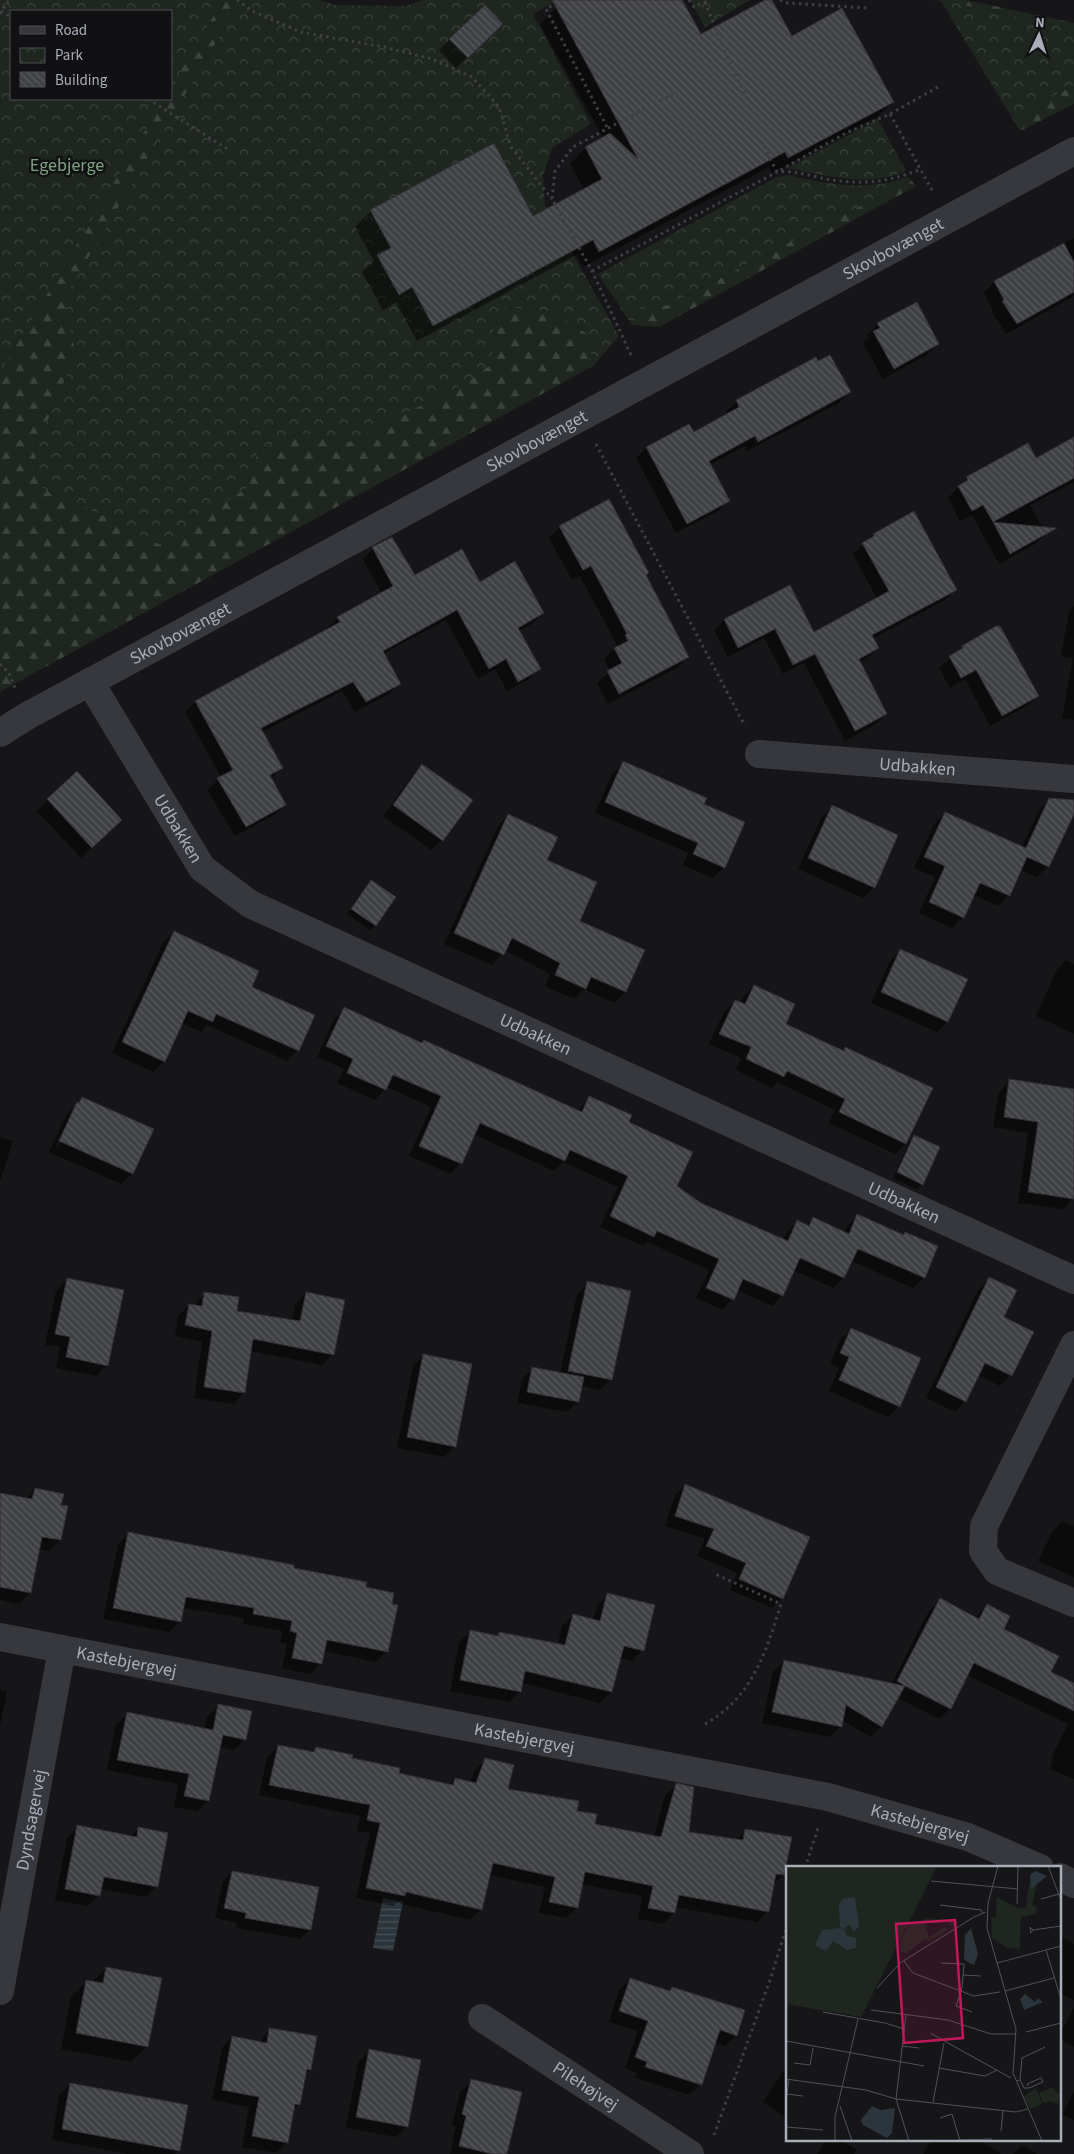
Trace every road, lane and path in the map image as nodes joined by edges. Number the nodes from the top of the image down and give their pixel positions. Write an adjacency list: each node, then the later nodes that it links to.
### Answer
1 (9, 0): 9 (path)
2 (237, 0): 21 (path)
3 (563, 0): 15 (path)
4 (689, 0): 7 (path)
5 (710, 0): 7 (path)
6 (780, 0): 8 (path)
7 (705, 2): 13 (path)
8 (867, 8)
9 (1, 12)
10 (940, 86): 14 (path)
11 (678, 91): 15 (path)
12 (150, 100): 17 (path)
13 (749, 102)
14 (890, 114): 19 (path); 20 (path)
15 (608, 129): 21 (path)
16 (761, 141): 20 (path)
17 (229, 150)
18 (1074, 151): 22 (street, Skovbovænget)
19 (922, 169): 20 (path); 22 (path)
20 (778, 172): 23 (path)
21 (552, 199): 23 (path)
22 (946, 220): 24 (street, Skovbovænget)
23 (592, 271): 24 (path)
24 (644, 383): 25 (street, Skovbovænget)
25 (582, 417): 26 (street, Skovbovænget); 28 (path)
26 (90, 682): 27 (street, Skovbovænget); 30 (street, Udbakken)
27 (0, 733)
28 (759, 754): 29 (street, Udbakken)
29 (1074, 779)
30 (1074, 1280)
31 (1074, 1345): 33 (street)
32 (713, 1573): 36 (path)
33 (1074, 1603)
34 (0, 1637): 35 (street, Kastebjergvej)
35 (62, 1650): 39 (street, Kastebjergvej); 42 (street, Dyndsagervej)
36 (705, 1724)
37 (819, 1824): 38 (path)
38 (806, 1866)
39 (1035, 1866)
40 (1062, 1878): 41 (street)
41 (1074, 1884)
42 (7, 1914): 44 (street, Dyndsagervej)
43 (786, 1929): 46 (path)
44 (0, 1991)
45 (482, 2018): 47 (street, Pilehøjvej)
46 (714, 2136)
47 (690, 2154)

